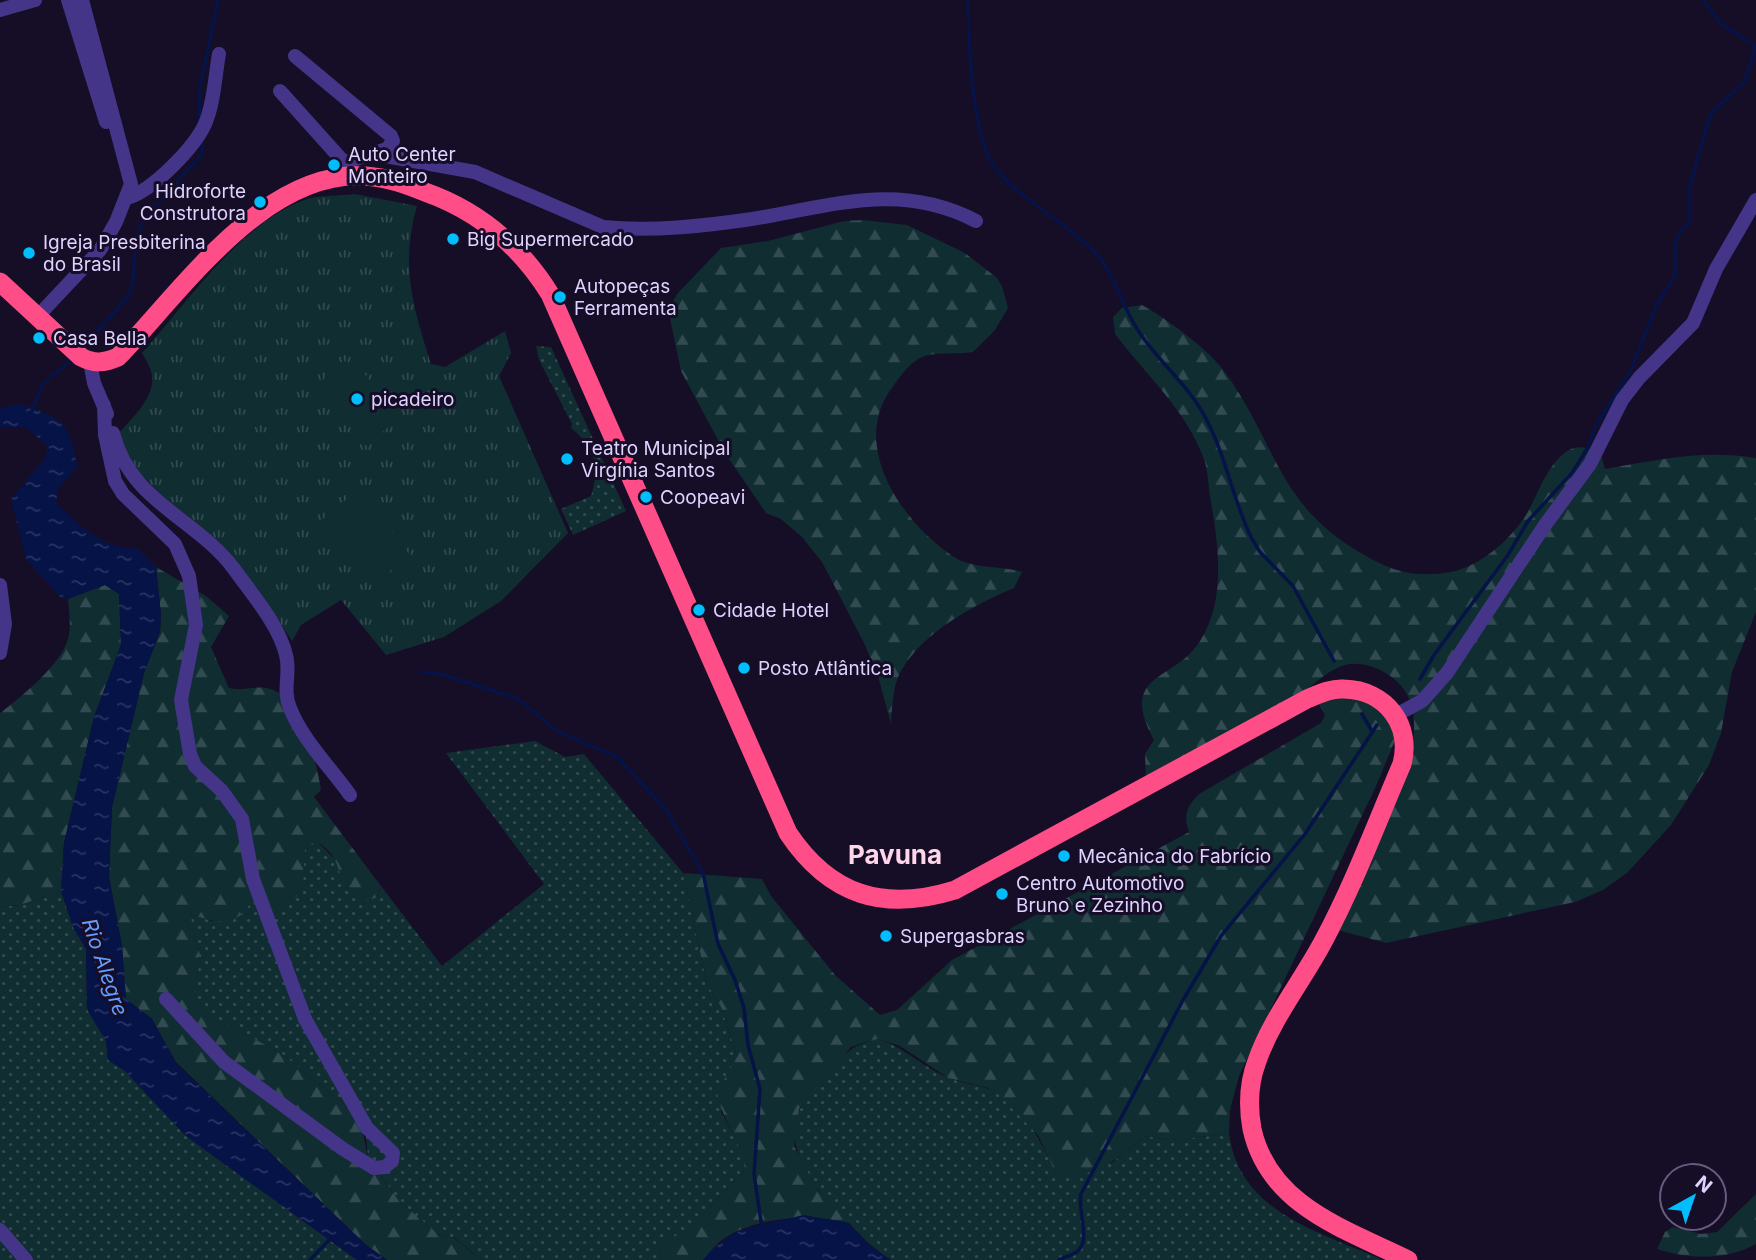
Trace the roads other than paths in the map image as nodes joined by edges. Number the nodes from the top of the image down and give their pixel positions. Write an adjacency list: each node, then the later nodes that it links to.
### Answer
1 (35, 0): 4 (street)
2 (68, 0): 10 (street)
3 (82, 0): 10 (street)
4 (0, 10)
5 (219, 54): 10 (street)
6 (295, 56): 8 (street)
7 (280, 91): 9 (street)
8 (373, 154): 9 (street); 12 (street)
9 (350, 169): 15 (highway); 19 (highway)
10 (127, 198): 14 (street)
11 (1756, 200): 19 (street)
12 (976, 221)
13 (0, 282): 14 (highway)
14 (37, 317): 15 (highway)
15 (80, 355): 16 (street)
16 (104, 405): 20 (street); 21 (street)
17 (0, 585): 18 (street)
18 (0, 653)
19 (1396, 715): 24 (highway)
20 (350, 795)
21 (166, 999)
22 (0, 1230): 23 (street)
23 (26, 1260)
24 (1408, 1260)

